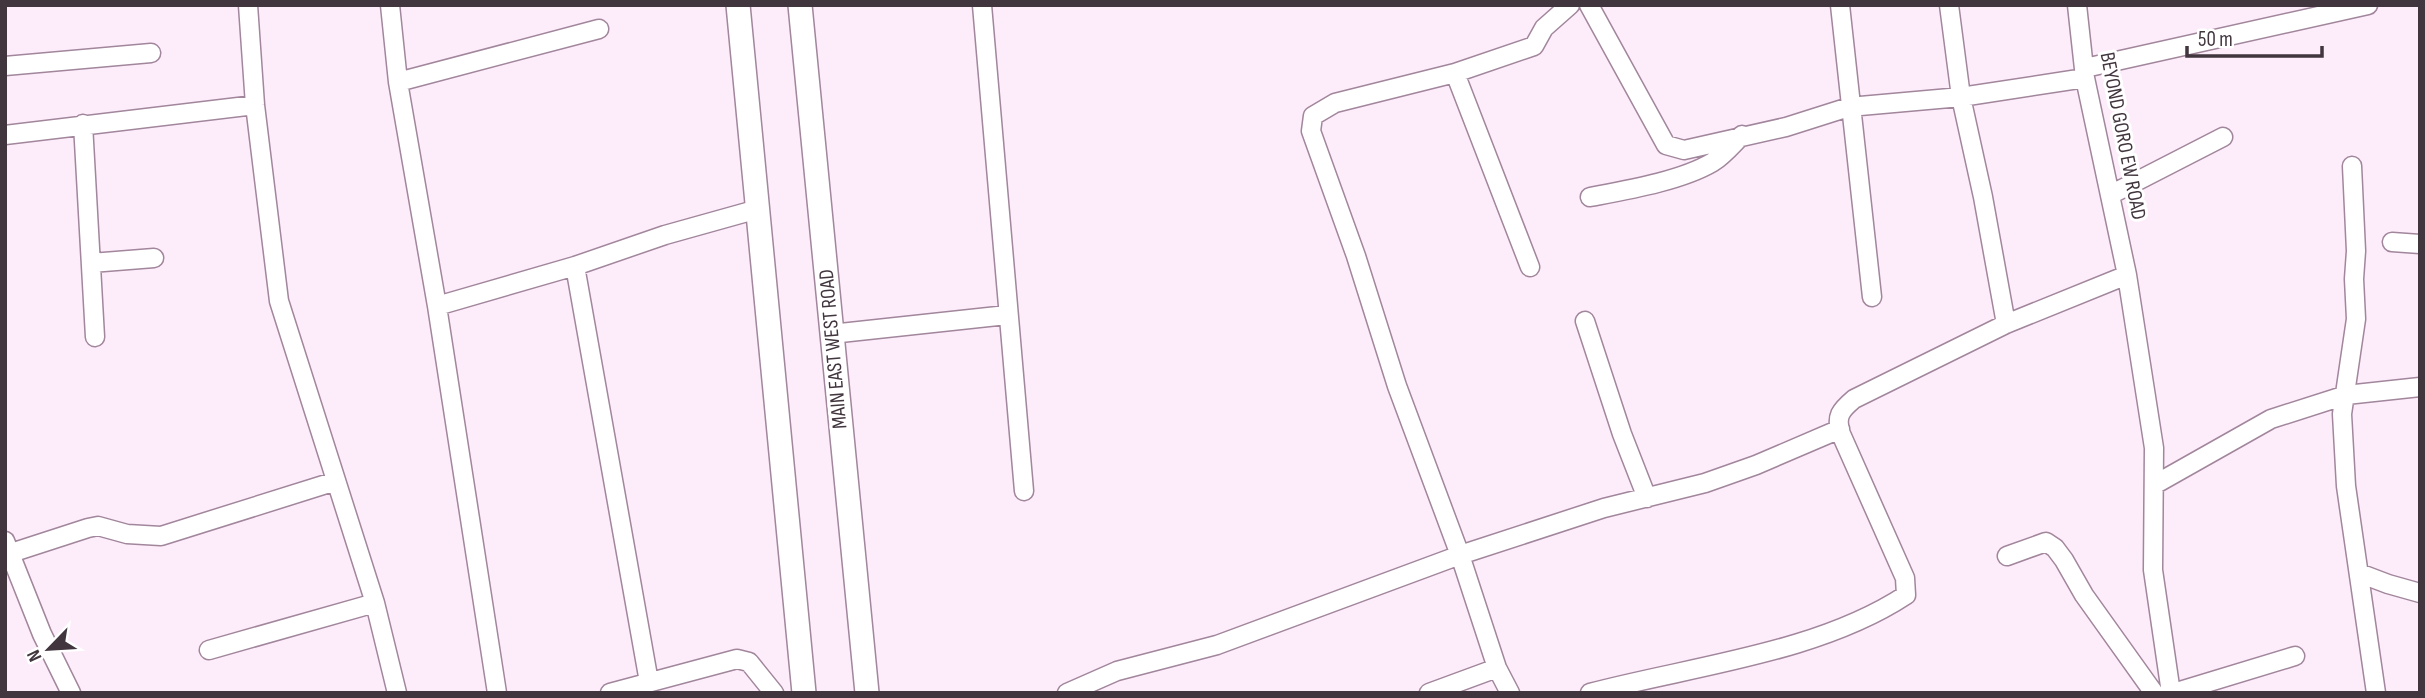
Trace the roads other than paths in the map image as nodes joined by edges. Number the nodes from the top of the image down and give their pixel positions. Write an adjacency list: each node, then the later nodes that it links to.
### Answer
1 (248, 5): 19 (street)
2 (390, 5): 17 (street)
3 (738, 5): 28 (main road)
4 (800, 5): 41 (main road, MAIN EAST WEST ROAD)
5 (982, 5): 38 (street)
6 (1570, 5): 15 (street)
7 (1589, 5): 23 (street)
8 (1840, 5): 20 (street)
9 (1949, 5): 18 (street)
10 (2077, 5): 16 (street, BEYOND GORO EW ROAD)
11 (2368, 5): 16 (street)
12 (599, 29): 17 (street)
13 (151, 53): 14 (street)
14 (5, 66)
15 (1455, 73): 34 (street); 51 (street)
16 (2085, 73): 18 (street); 26 (street, BEYOND GORO EW ROAD)
17 (398, 82): 37 (street)
18 (1961, 96): 20 (street); 40 (street)
19 (255, 105): 21 (street); 46 (street)
20 (1849, 107): 23 (street); 36 (street)
21 (83, 124): 22 (street); 32 (street)
22 (5, 135)
23 (1742, 135): 27 (street)
24 (2223, 137): 26 (street)
25 (2352, 166): 44 (street)
26 (2110, 195): 35 (street, BEYOND GORO EW ROAD)
27 (1590, 197)
28 (758, 209): 33 (street); 66 (main road)
29 (2392, 242): 30 (street)
30 (2420, 244)
31 (154, 258): 32 (street)
32 (91, 263): 42 (street)
33 (575, 266): 37 (street); 59 (street)
34 (1530, 267)
35 (2127, 275): 40 (street); 47 (street, BEYOND GORO EW ROAD)
36 (1872, 297)
37 (437, 306): 63 (street)
38 (1007, 315): 41 (street); 48 (street)
39 (1585, 321): 49 (street)
40 (2006, 324): 45 (street)
41 (831, 334): 67 (main road, MAIN EAST WEST ROAD)
42 (95, 337)
43 (2420, 387): 44 (street)
44 (2346, 395): 47 (street); 53 (street)
45 (1840, 429): 49 (street); 71 (street)
46 (336, 481): 50 (street); 55 (street)
47 (2154, 485): 72 (street, BEYOND GORO EW ROAD)
48 (1024, 491)
49 (1647, 498): 51 (street)
50 (8, 547): 61 (street)
51 (1460, 555): 58 (street); 68 (street)
52 (2007, 556): 60 (street)
53 (2359, 573): 54 (street); 73 (street)
54 (2420, 593)
55 (375, 603): 56 (street); 62 (street)
56 (209, 650)
57 (2295, 656): 72 (street)
58 (1497, 668): 69 (street); 70 (street)
59 (649, 682): 64 (street); 65 (street)
60 (2147, 690)
61 (71, 693)
62 (397, 693)
63 (497, 693)
64 (610, 693)
65 (774, 693)
66 (804, 693)
67 (867, 693)
68 (1067, 693)
69 (1429, 693)
70 (1510, 693)
71 (1590, 693)
72 (2172, 693)
73 (2376, 693)

